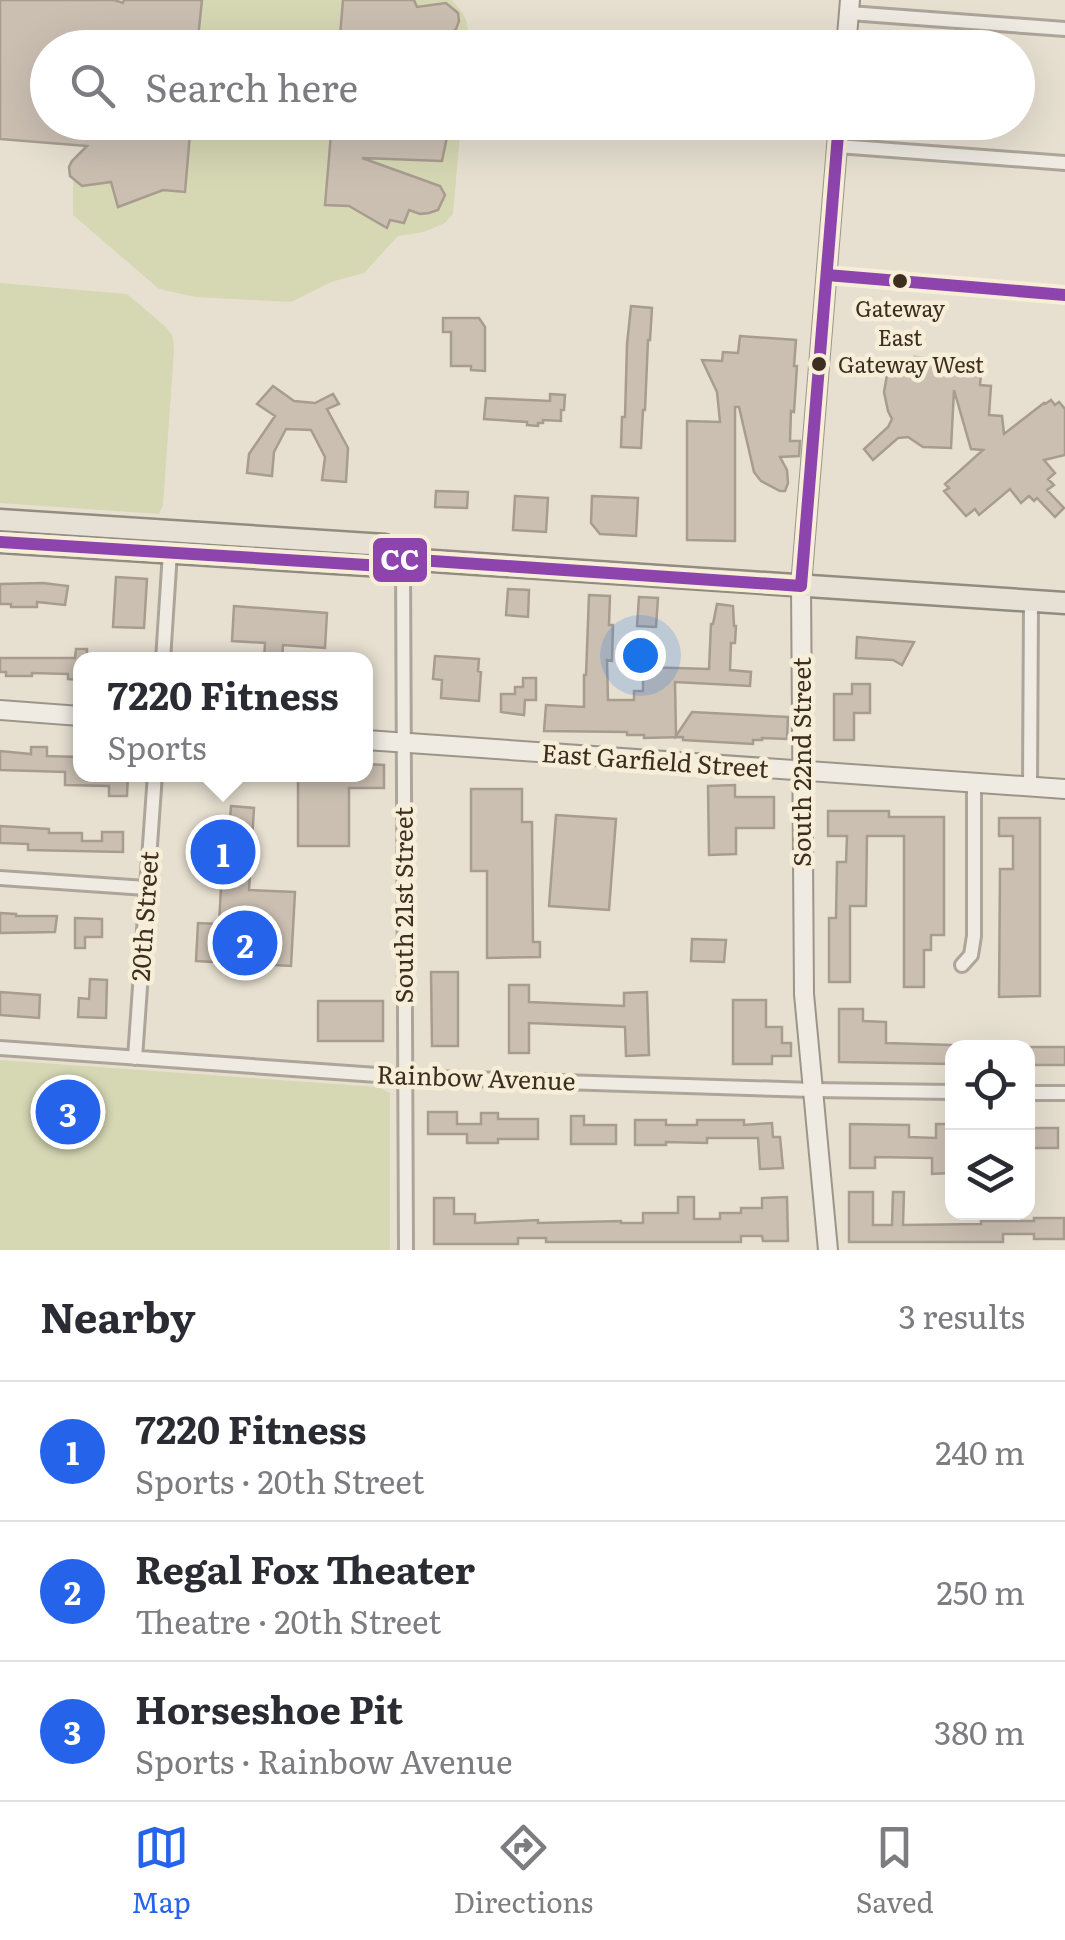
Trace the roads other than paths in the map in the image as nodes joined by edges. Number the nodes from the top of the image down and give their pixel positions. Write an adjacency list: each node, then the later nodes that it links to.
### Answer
1 (849, 7): 2 (street)
2 (1065, 29)
3 (838, 140): 4 (street, South 22nd Street)
4 (838, 146): 5 (street); 6 (street, South 22nd Street)
5 (1065, 163)
6 (827, 275): 7 (street); 12 (street, South 22nd Street)
7 (1065, 295)
8 (0, 520): 11 (main road)
9 (0, 542): 10 (main road)
10 (170, 552): 11 (main road); 15 (street)
11 (403, 559): 12 (main road); 19 (street, South 21st Street)
12 (801, 586): 13 (main road); 20 (street, South 22nd Street)
13 (1031, 601): 14 (main road); 23 (street)
14 (1065, 604)
15 (164, 652)
16 (0, 710): 17 (street)
17 (73, 715)
18 (373, 741): 19 (street, East Garfield Street)
19 (404, 743): 20 (street, East Garfield Street); 30 (street, South 21st Street)
20 (803, 771): 22 (street, East Garfield Street); 31 (street, South 22nd Street)
21 (154, 782): 26 (street, 20th Street)
22 (974, 783): 23 (street, East Garfield Street); 27 (street)
23 (1030, 787): 24 (street, East Garfield Street)
24 (1065, 789)
25 (0, 878): 26 (street)
26 (146, 888): 29 (street, 20th Street)
27 (962, 965)
28 (0, 1048): 29 (street, Rainbow Avenue)
29 (134, 1058): 30 (street, Rainbow Avenue)
30 (405, 1077): 31 (street, Rainbow Avenue); 35 (street, South 21st Street)
31 (813, 1090): 32 (street, Rainbow Avenue); 36 (street, South 22nd Street)
32 (945, 1092)
33 (1035, 1093): 34 (street)
34 (1065, 1094)
35 (406, 1250)
36 (828, 1250)

